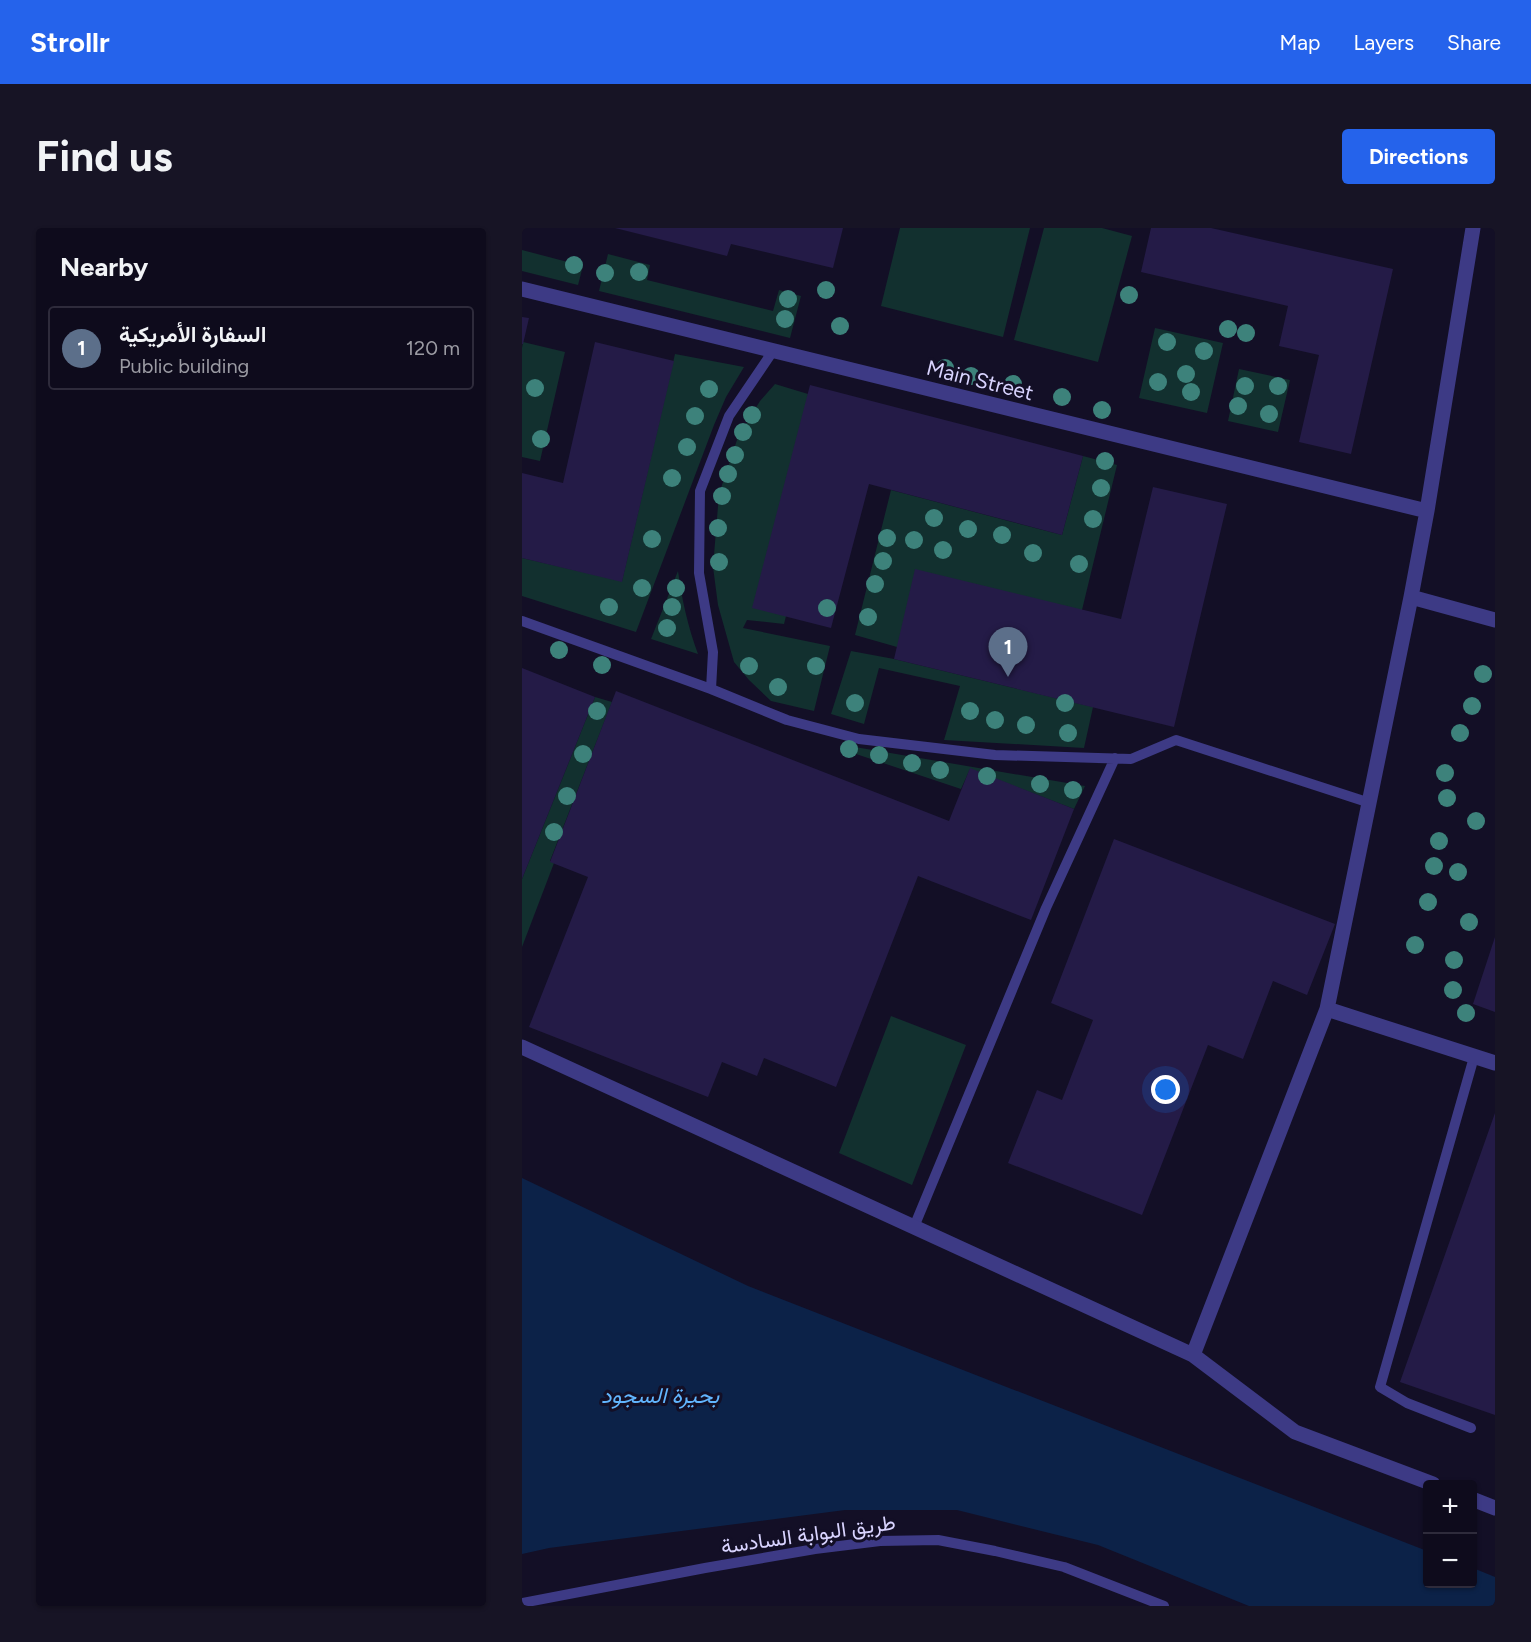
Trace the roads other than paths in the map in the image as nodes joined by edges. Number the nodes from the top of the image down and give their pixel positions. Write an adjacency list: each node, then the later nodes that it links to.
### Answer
1 (1473, 228): 4 (street)
2 (522, 289): 3 (street, Main Street)
3 (774, 351): 4 (street, Main Street); 8 (lane)
4 (1427, 511): 5 (street)
5 (1411, 597): 6 (street); 10 (street)
6 (1495, 620)
7 (522, 621): 8 (lane)
8 (711, 689): 9 (lane)
9 (1115, 758): 10 (lane); 15 (lane)
10 (1370, 802): 11 (street)
11 (1327, 1009): 13 (street); 16 (street)
12 (522, 1047): 15 (street)
13 (1474, 1057): 14 (street); 17 (lane)
14 (1495, 1063)
15 (914, 1227): 16 (street)
16 (1193, 1355): 18 (street)
17 (1470, 1428)
18 (1423, 1481)
19 (1477, 1501): 20 (street)
20 (1495, 1508)
21 (522, 1603): 22 (lane, طريق البوابة السادسة)
22 (1164, 1606)

